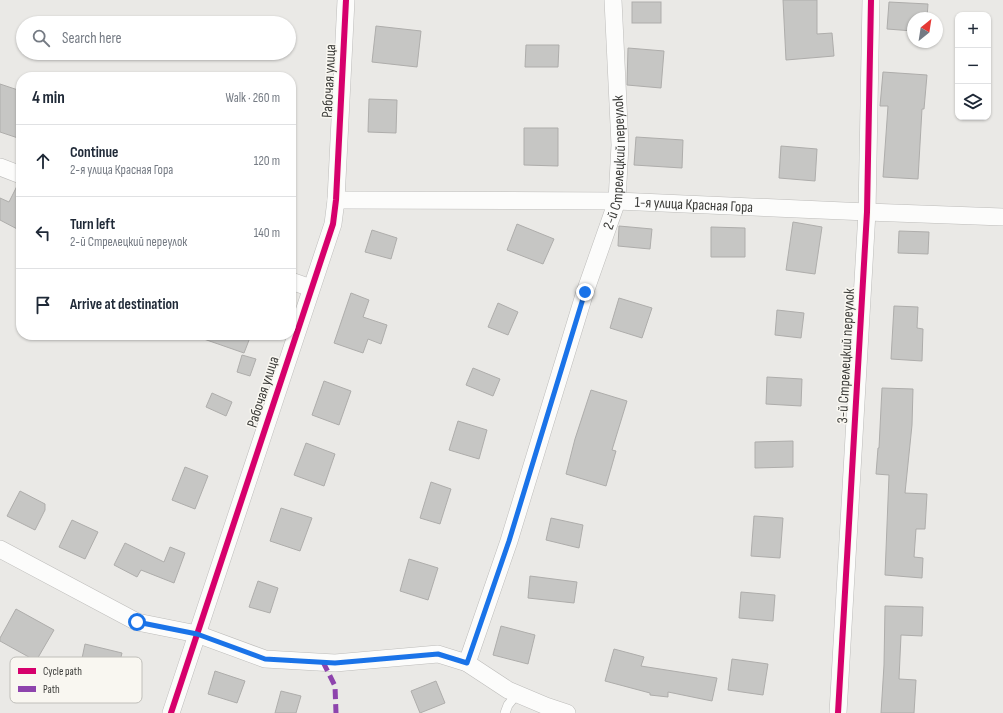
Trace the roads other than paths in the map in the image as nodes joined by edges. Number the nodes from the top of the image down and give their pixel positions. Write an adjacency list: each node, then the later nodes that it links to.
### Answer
1 (346, 0): 6 (street, Рабочая улица)
2 (613, 0): 7 (street, 2-й Стрелецкий переулок)
3 (871, 0): 8 (street, 3-й Стрелецкий переулок)
4 (0, 167): 5 (street)
5 (16, 173)
6 (336, 200): 7 (street, 1-я улица Красная Гора); 11 (street, Рабочая улица)
7 (616, 201): 8 (street, 1-я улица Красная Гора); 16 (street, 2-й Стрелецкий переулок)
8 (867, 212): 9 (street, 1-я улица Красная Гора); 21 (street, 3-й Стрелецкий переулок)
9 (1003, 217)
10 (296, 282): 11 (street)
11 (311, 288): 12 (street, Рабочая улица)
12 (296, 334)
13 (294, 340): 15 (street, Рабочая улица)
14 (0, 549): 15 (street)
15 (197, 634): 16 (street); 18 (street, Рабочая улица)
16 (467, 663): 17 (street)
17 (517, 694): 19 (lane); 20 (street)
18 (171, 713)
19 (505, 713)
20 (566, 713)
21 (838, 713)

